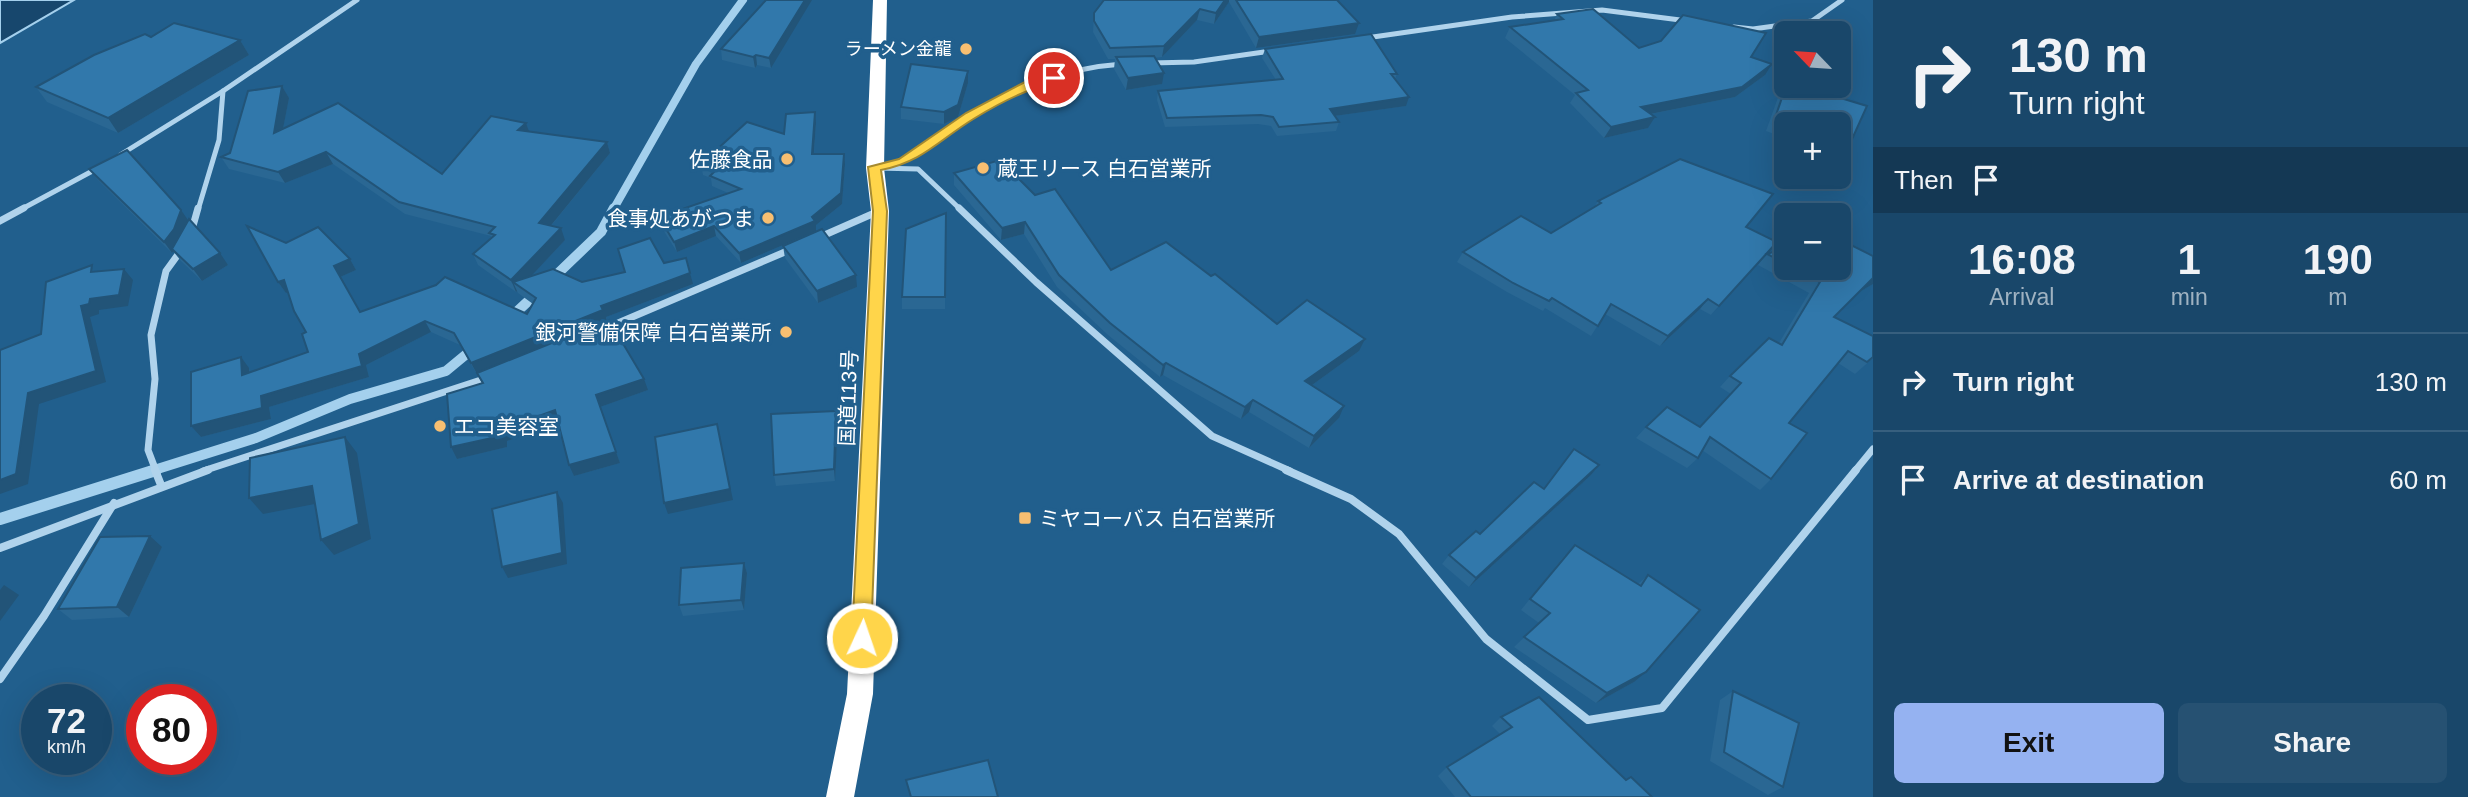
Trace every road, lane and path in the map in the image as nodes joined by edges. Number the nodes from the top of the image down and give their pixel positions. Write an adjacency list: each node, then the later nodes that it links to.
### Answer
1 (357, 0): 10 (street)
2 (880, 0): 13 (highway, 国道113号)
3 (1843, 0): 5 (street)
4 (1702, 23): 6 (street)
5 (1728, 26)
6 (1352, 40)
7 (1284, 49): 9 (street)
8 (1130, 64): 13 (street)
9 (1143, 64)
10 (223, 91): 11 (street); 21 (street)
11 (114, 159)
12 (103, 165): 15 (street)
13 (875, 167): 14 (highway, 国道113号); 20 (street)
14 (880, 211): 16 (street); 25 (highway, 国道113号)
15 (0, 221)
16 (816, 239)
17 (803, 244): 18 (street)
18 (598, 332)
19 (495, 375): 21 (street)
20 (1873, 449)
21 (161, 485): 22 (street)
22 (114, 503): 23 (street); 24 (street)
23 (0, 548)
24 (0, 679)
25 (840, 797)

